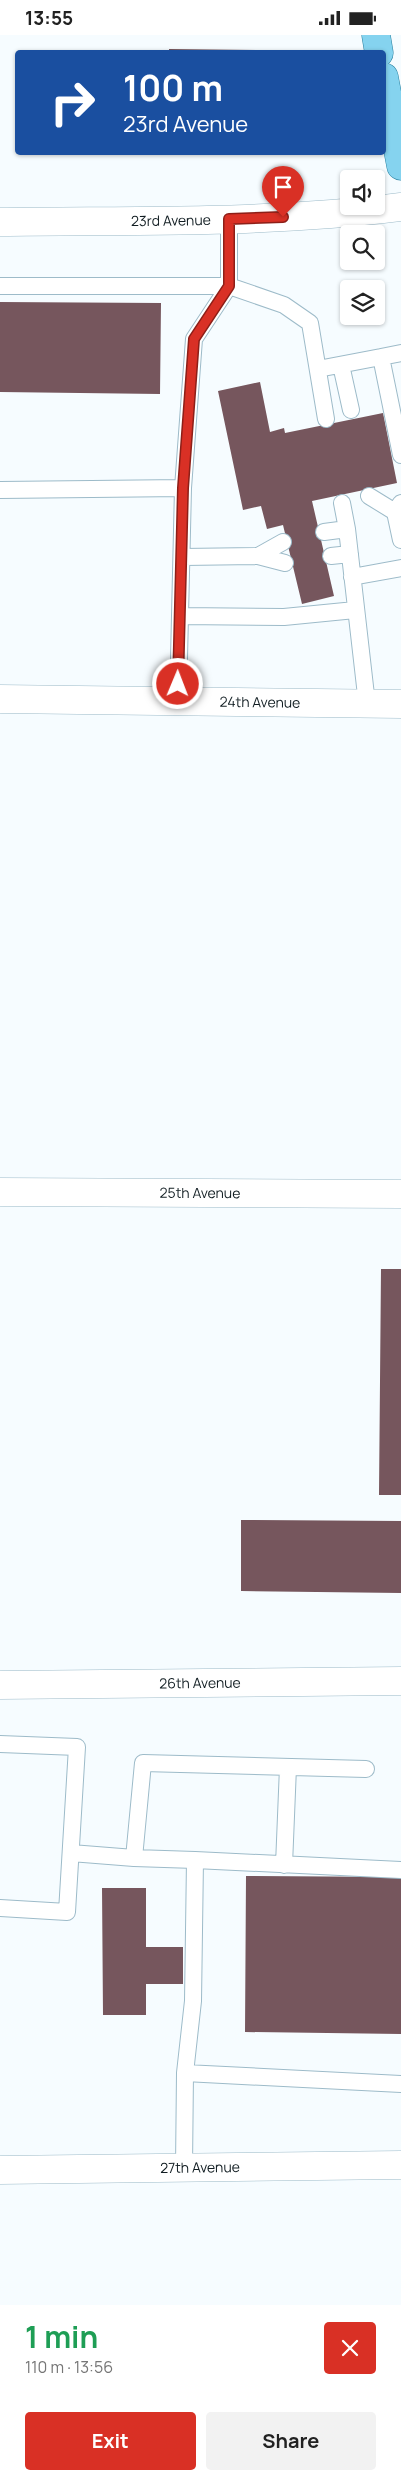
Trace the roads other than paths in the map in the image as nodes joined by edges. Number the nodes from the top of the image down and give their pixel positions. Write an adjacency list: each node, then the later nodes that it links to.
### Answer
1 (376, 35): 2 (main road)
2 (378, 50)
3 (386, 87): 4 (main road)
4 (401, 166)
5 (401, 207): 6 (street, 23rd Avenue)
6 (229, 219): 7 (street, 23rd Avenue); 9 (lane)
7 (0, 222)
8 (0, 286): 9 (lane)
9 (229, 286): 13 (lane); 17 (lane)
10 (401, 353): 11 (lane)
11 (381, 357): 12 (lane); 16 (lane)
12 (341, 365): 13 (lane); 14 (lane)
13 (318, 369): 15 (lane)
14 (351, 410)
15 (326, 419)
16 (401, 455)
17 (183, 488): 18 (lane); 29 (lane)
18 (0, 490)
19 (369, 496): 21 (lane)
20 (342, 503): 22 (lane)
21 (398, 507): 24 (lane)
22 (347, 529): 23 (lane); 26 (lane)
23 (324, 532)
24 (401, 540)
25 (283, 542): 27 (lane)
26 (350, 554): 28 (lane); 32 (lane)
27 (258, 556): 29 (lane); 30 (lane)
28 (331, 556)
29 (183, 557): 34 (lane)
30 (286, 563)
31 (401, 568): 32 (lane)
32 (352, 577): 33 (lane)
33 (355, 610): 34 (lane); 37 (lane)
34 (180, 616): 36 (lane)
35 (0, 699): 36 (street, 24th Avenue)
36 (178, 701): 37 (street, 24th Avenue)
37 (367, 704): 38 (street, 24th Avenue)
38 (401, 704)
39 (0, 1192): 40 (street, 25th Avenue)
40 (401, 1194)
41 (401, 1681): 42 (street, 26th Avenue)
42 (0, 1685)
43 (0, 1743): 46 (lane)
44 (288, 1767): 45 (lane); 47 (lane); 49 (lane)
45 (366, 1769)
46 (72, 1853): 47 (lane); 51 (lane)
47 (134, 1858): 48 (lane)
48 (195, 1860): 49 (lane); 52 (lane)
49 (284, 1865): 50 (lane)
50 (401, 1870)
51 (0, 1909)
52 (185, 2073): 53 (lane); 55 (lane)
53 (401, 2084)
54 (401, 2165): 55 (street, 27th Avenue)
55 (184, 2167): 56 (street, 27th Avenue)
56 (0, 2170)

